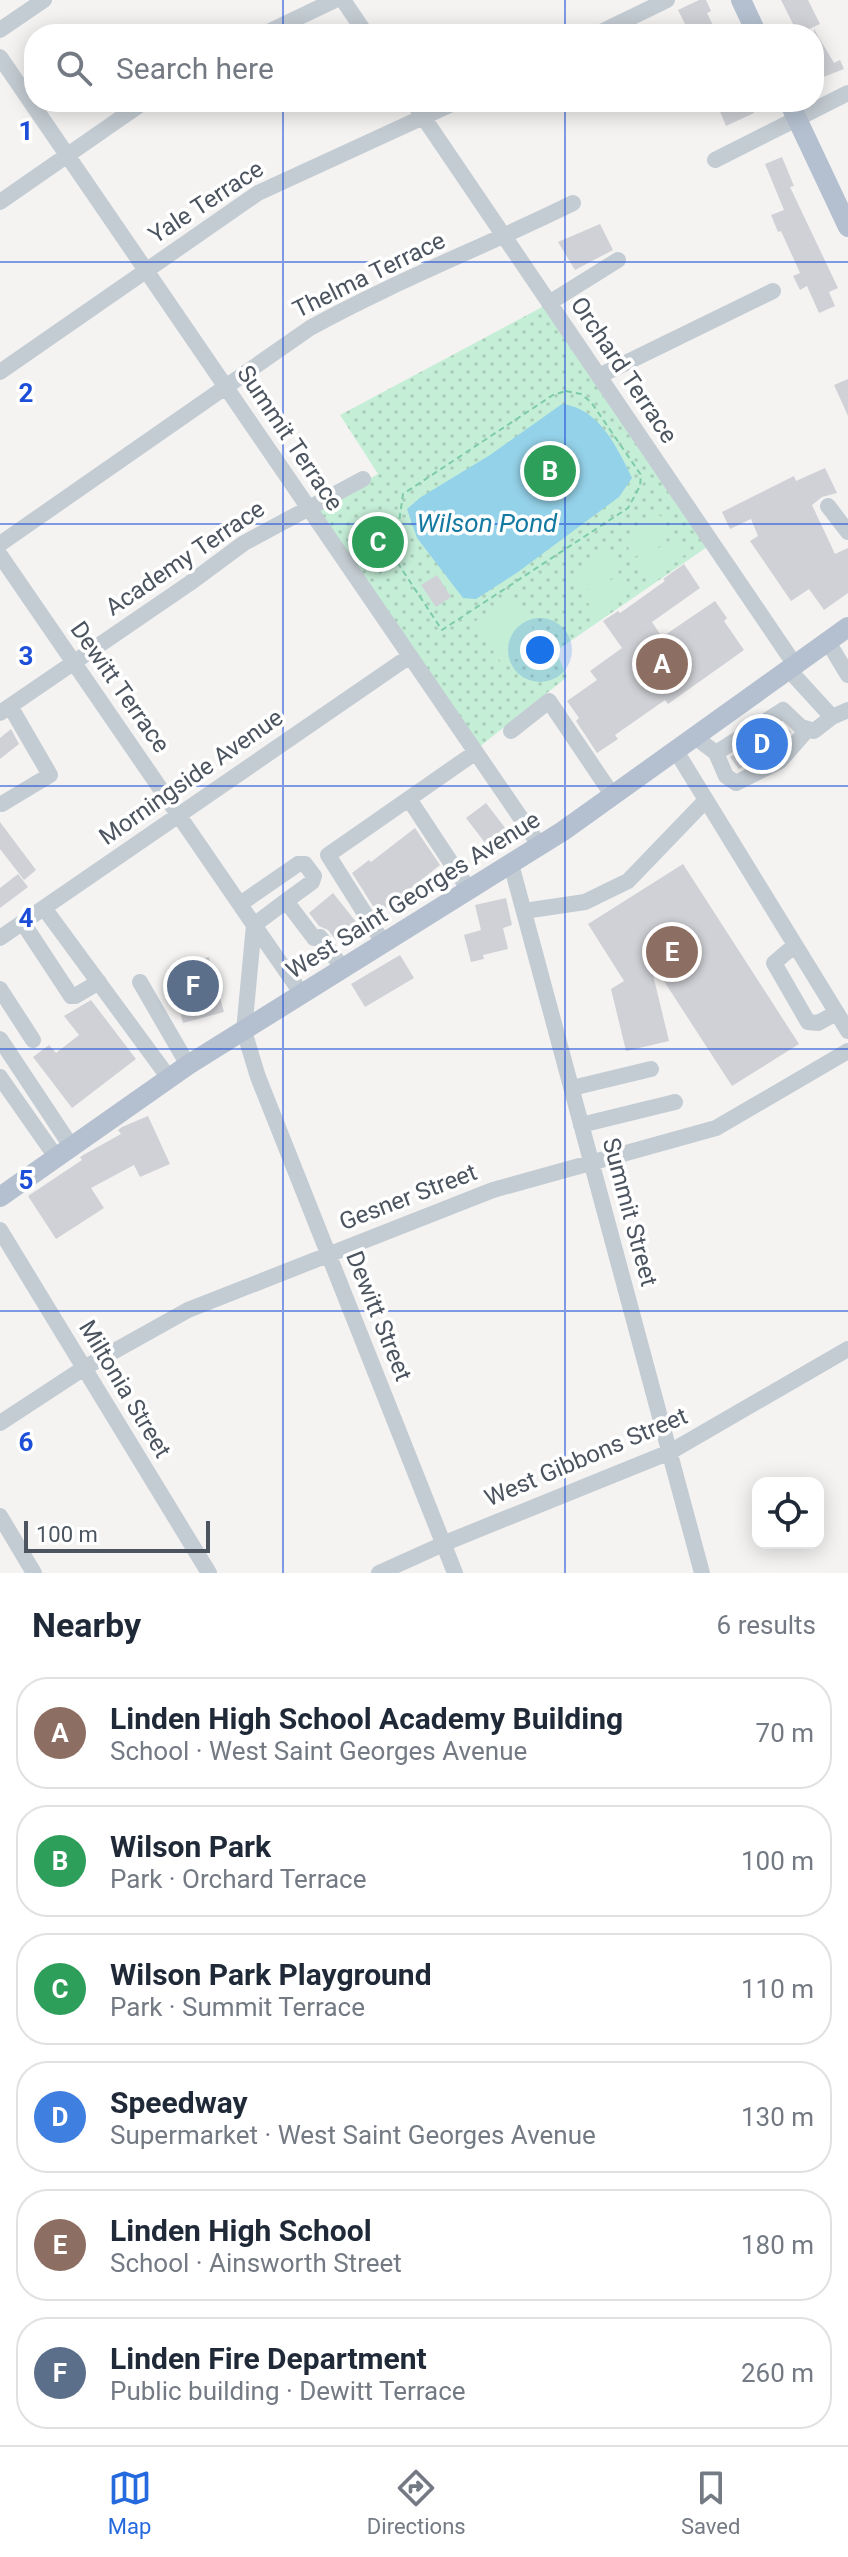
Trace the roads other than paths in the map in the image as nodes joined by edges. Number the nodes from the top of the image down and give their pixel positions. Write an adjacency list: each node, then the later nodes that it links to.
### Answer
1 (44, 0): 10 (street)
2 (335, 0): 6 (street)
3 (343, 0): 7 (street)
4 (667, 0): 8 (street)
5 (741, 0): 9 (main road)
6 (285, 24)
7 (359, 24)
8 (618, 24)
9 (752, 24)
10 (0, 30)
11 (0, 57): 12 (street, Summit Terrace)
12 (24, 92)
13 (848, 93): 14 (street)
14 (824, 100)
15 (38, 112): 22 (street, Summit Terrace)
16 (129, 112): 22 (street)
17 (419, 112): 21 (street, Orchard Terrace)
18 (435, 112): 21 (street, Yale Terrace)
19 (790, 112): 23 (street)
20 (794, 112): 26 (main road)
21 (423, 118): 27 (street, Orchard Terrace); 29 (street, Yale Terrace)
22 (67, 155): 24 (street); 29 (street, Summit Terrace)
23 (715, 160)
24 (0, 202)
25 (573, 203): 27 (street, Thelma Terrace)
26 (848, 227)
27 (504, 237): 31 (street, Orchard Terrace); 34 (street, Thelma Terrace)
28 (618, 260): 31 (street)
29 (146, 271): 32 (street, Yale Terrace); 34 (street, Summit Terrace)
30 (773, 291): 33 (street)
31 (549, 303): 33 (street, Orchard Terrace)
32 (0, 372)
33 (599, 376): 45 (street, Orchard Terrace)
34 (226, 387): 37 (street, Summit Terrace); 39 (street, Thelma Terrace)
35 (363, 479): 37 (street, Academy Terrace)
36 (828, 506): 38 (street)
37 (309, 508): 43 (street, Summit Terrace); 44 (street, Academy Terrace)
38 (848, 532)
39 (0, 544)
40 (0, 555): 44 (street, Dewitt Terrace)
41 (848, 627): 42 (main road, West Saint Georges Avenue)
42 (828, 642): 45 (main road, West Saint Georges Avenue); 46 (street)
43 (410, 656): 54 (street, Summit Terrace); 60 (street, Morningside Avenue)
44 (74, 663): 47 (street, Academy Terrace); 60 (street, Dewitt Terrace)
45 (792, 668): 49 (street, Orchard Terrace); 52 (main road, West Saint Georges Avenue)
46 (848, 675)
47 (5, 710): 59 (street)
48 (848, 710): 49 (street)
49 (832, 717): 50 (street)
50 (808, 729): 55 (street); 55 (street)
51 (511, 731): 56 (street)
52 (695, 737): 53 (main road, West Saint Georges Avenue); 55 (street)
53 (676, 751): 56 (main road, West Saint Georges Avenue); 58 (street)
54 (476, 752): 57 (street); 61 (street, Summit Terrace)
55 (716, 753)
56 (613, 796): 61 (main road, West Saint Georges Avenue)
57 (409, 799): 63 (street); 71 (street)
58 (706, 800): 67 (street); 72 (street)
59 (2, 804)
60 (180, 816): 65 (street, Dewitt Terrace); 66 (street, Morningside Avenue)
61 (540, 846): 62 (main road, West Saint Georges Avenue)
62 (511, 864): 63 (main road, West Saint Georges Avenue); 67 (street, Summit Street)
63 (469, 890): 71 (main road, West Saint Georges Avenue)
64 (286, 901): 65 (street); 69 (street); 73 (street)
65 (240, 904): 69 (street, Dewitt Terrace)
66 (44, 908): 68 (street, Morningside Avenue); 74 (street)
67 (524, 911): 88 (street, Summit Street)
68 (23, 923): 70 (street, Morningside Avenue); 74 (street)
69 (254, 925): 77 (street, Dewitt Terrace); 79 (street)
70 (0, 938)
71 (384, 944): 73 (main road, West Saint Georges Avenue)
72 (795, 945): 78 (street); 78 (street)
73 (343, 969): 77 (main road, West Saint Georges Avenue)
74 (99, 982): 87 (street)
75 (140, 982): 84 (street)
76 (0, 989): 82 (street)
77 (302, 994): 79 (main road, West Saint Georges Avenue)
78 (836, 1013): 80 (street)
79 (244, 1031): 84 (main road, West Saint Georges Avenue); 95 (street, Dewitt Street)
80 (848, 1031)
81 (0, 1039): 91 (street)
82 (33, 1040)
83 (848, 1051): 92 (street, Gesner Street)
84 (188, 1065): 87 (main road, West Saint Georges Avenue)
85 (651, 1069): 88 (street)
86 (0, 1077): 91 (street)
87 (169, 1078): 91 (main road, West Saint Georges Avenue)
88 (572, 1088): 90 (street, Summit Street)
89 (675, 1102): 90 (street)
90 (581, 1125): 92 (street, Summit Street)
91 (63, 1152): 93 (main road, West Saint Georges Avenue)
92 (591, 1162): 95 (street, Gesner Street); 99 (street, Summit Street)
93 (0, 1197)
94 (0, 1230): 97 (street, Miltonia Street)
95 (329, 1254): 97 (street, Gesner Street); 101 (street, Dewitt Street)
96 (848, 1349): 99 (street, West Gibbons Street)
97 (84, 1368): 98 (street, Gesner Street); 103 (street, Miltonia Street)
98 (0, 1423)
99 (670, 1452): 101 (street, West Gibbons Street); 106 (street, Summit Street)
100 (0, 1516): 102 (street)
101 (444, 1544): 104 (street, West Gibbons Street); 105 (street, Dewitt Street)
102 (34, 1573)
103 (209, 1573)
104 (379, 1573)
105 (455, 1573)
106 (702, 1573)

